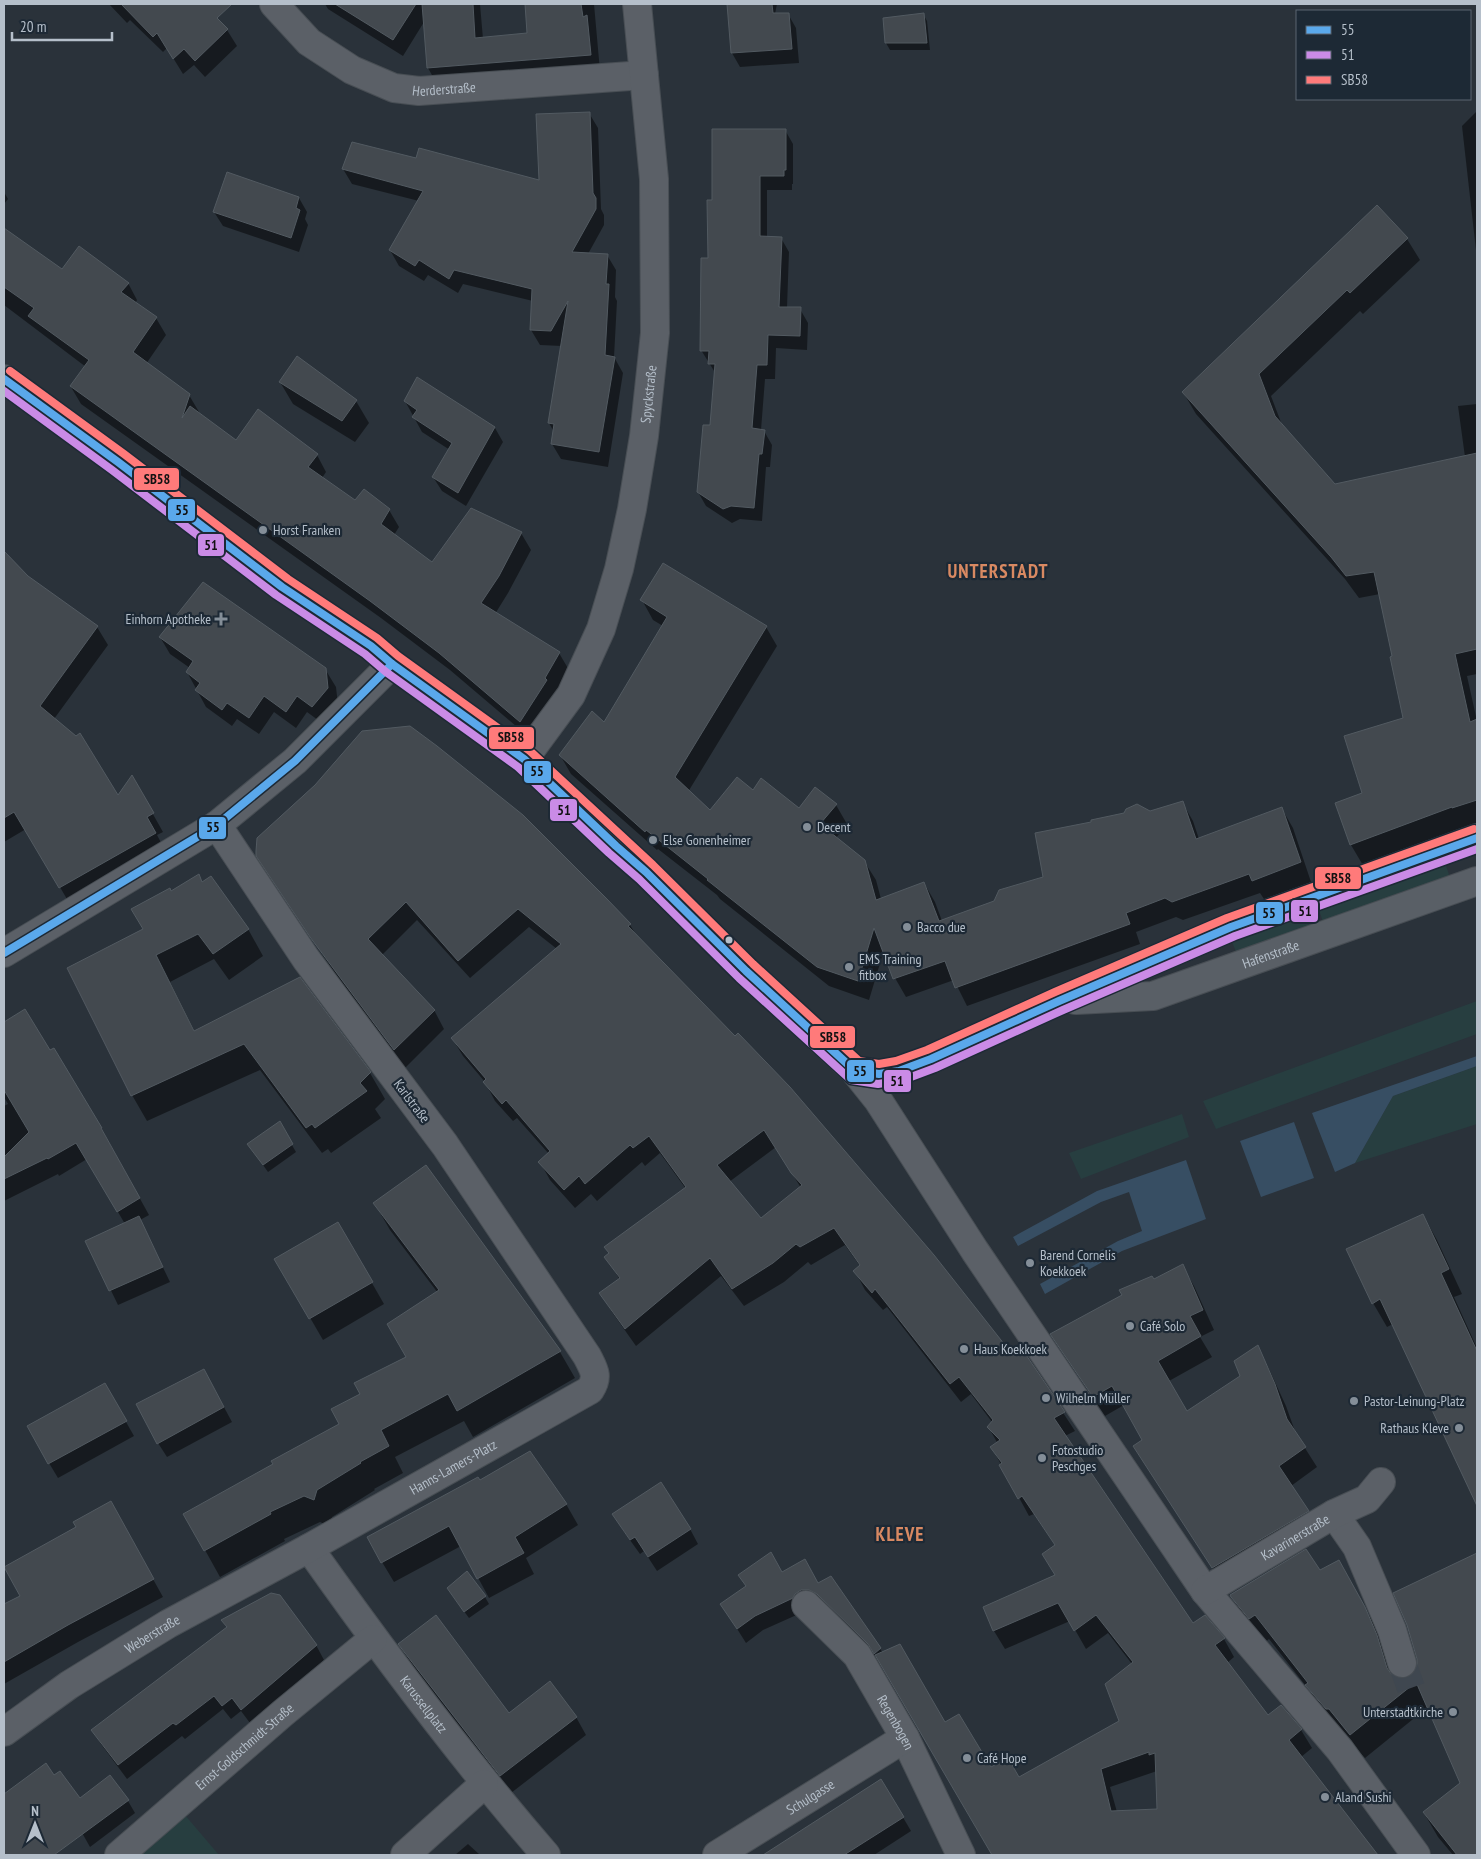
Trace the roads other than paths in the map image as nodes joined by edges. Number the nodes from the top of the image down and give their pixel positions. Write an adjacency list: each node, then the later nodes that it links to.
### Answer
1 (274, 4): 3 (street, Herderstraße)
2 (637, 4): 3 (street, Spyckstraße)
3 (644, 75): 6 (street, Spyckstraße)
4 (4, 379): 5 (street)
5 (392, 664): 6 (street); 7 (street)
6 (524, 758): 12 (street)
7 (217, 825): 10 (street); 13 (street, Karlstraße)
8 (1477, 838): 11 (street)
9 (1477, 881): 11 (street, Hafenstraße)
10 (4, 952)
11 (1059, 1001): 12 (street)
12 (854, 1070): 17 (street)
13 (595, 1383): 16 (street, Hanns-Lamers-Platz)
14 (1381, 1482): 15 (street, Kavarinerstraße)
15 (1334, 1514): 17 (street, Kavarinerstraße); 20 (street)
16 (309, 1548): 19 (street, Karussellplatz); 21 (street, Weberstraße)
17 (1206, 1590): 29 (street)
18 (806, 1605): 22 (street, Regenbogen)
19 (373, 1639): 23 (street, Karussellplatz); 24 (street, Ernst-Goldschmidt-Straße)
20 (1402, 1663)
21 (4, 1732)
22 (905, 1738): 27 (street, Schulgasse); 28 (street, Regenbogen)
23 (484, 1784): 25 (street); 26 (street, Karussellplatz)
24 (119, 1855)
25 (405, 1855)
26 (546, 1855)
27 (717, 1855)
28 (961, 1855)
29 (1416, 1855)

